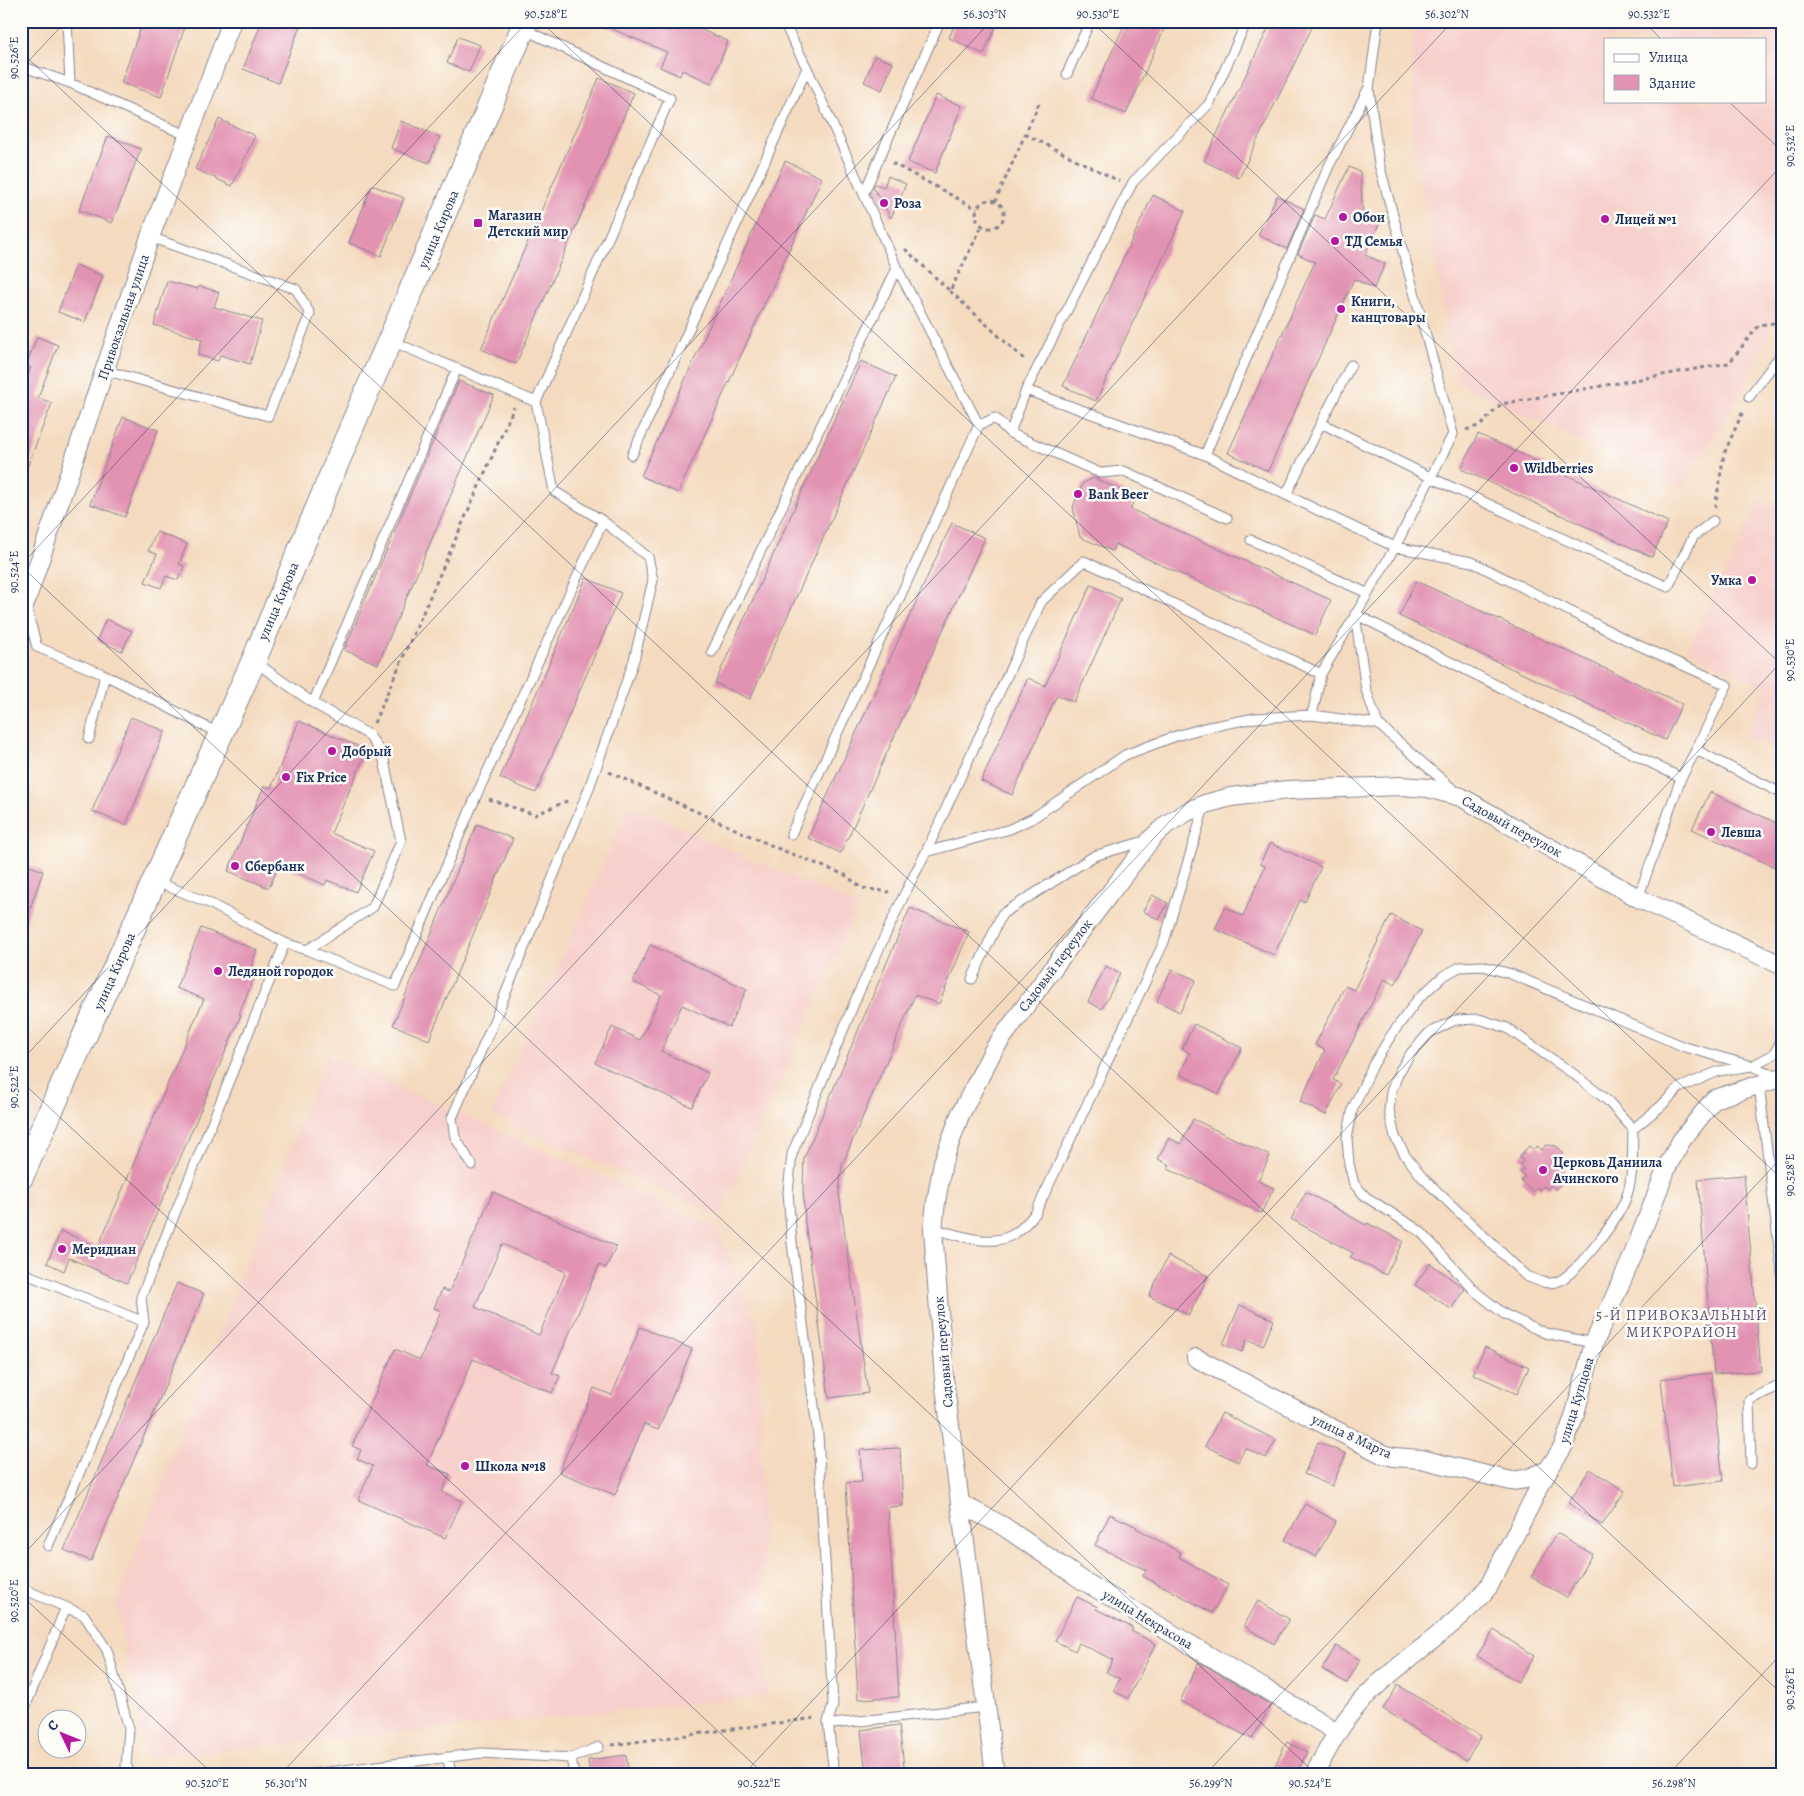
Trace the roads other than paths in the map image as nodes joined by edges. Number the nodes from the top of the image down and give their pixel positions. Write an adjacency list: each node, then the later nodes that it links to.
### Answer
1 (67, 21): 12 (lane)
2 (232, 21): 14 (street, Привокзальная улица)
3 (783, 21): 10 (lane)
4 (940, 21): 15 (lane)
5 (1090, 21): 11 (lane)
6 (1247, 21): 23 (lane)
7 (1378, 21): 13 (lane)
8 (525, 25): 18 (main road, улица Кирова); 25 (lane)
9 (21, 66): 12 (lane)
10 (807, 68): 15 (lane); 29 (lane)
11 (1066, 74)
12 (70, 83): 14 (lane)
13 (1368, 89): 30 (lane); 31 (lane)
14 (188, 136): 16 (street, Привокзальная улица)
15 (864, 192): 17 (lane)
16 (150, 237): 22 (street, Привокзальная улица); 22 (lane)
17 (897, 268): 27 (lane); 41 (lane)
18 (390, 340): 21 (lane); 42 (main road, улица Кирова)
19 (1783, 352): 24 (lane)
20 (1351, 365): 26 (lane)
21 (456, 368): 25 (lane); 45 (lane)
22 (104, 370): 39 (street, Привокзальная улица)
23 (1026, 390): 28 (lane); 30 (lane)
24 (1749, 397)
25 (536, 402): 34 (lane)
26 (1321, 423): 31 (lane); 32 (lane)
27 (979, 425): 28 (lane); 55 (lane)
28 (1010, 433): 33 (lane)
29 (632, 455)
30 (1205, 455): 32 (lane)
31 (1432, 478): 35 (lane); 37 (lane)
32 (1286, 496): 37 (lane)
33 (1227, 518)
34 (603, 521): 61 (lane); 69 (lane)
35 (1713, 521)
36 (1251, 540): 38 (lane)
37 (1395, 547): 38 (lane); 50 (lane)
38 (1367, 593): 40 (lane)
39 (23, 607): 44 (lane)
40 (1355, 614): 43 (lane); 47 (lane); 51 (lane)
41 (712, 652)
42 (254, 660): 45 (lane); 48 (main road, улица Кирова)
43 (1321, 674): 46 (lane); 57 (lane)
44 (105, 675): 48 (lane); 49 (lane)
45 (313, 703): 61 (lane)
46 (1312, 715): 47 (lane); 57 (lane)
47 (1378, 724): 53 (lane)
48 (220, 734): 58 (main road, улица Кирова)
49 (89, 739)
50 (1696, 750): 51 (lane); 52 (lane)
51 (1681, 778): 59 (lane)
52 (1783, 794)
53 (1461, 796): 54 (street, Садовый переулок); 59 (street, Садовый переулок)
54 (1205, 804): 56 (street, Садовый переулок); 71 (lane)
55 (791, 834)
56 (1152, 838): 63 (lane); 71 (street, Садовый переулок)
57 (926, 852): 86 (lane)
58 (155, 881): 60 (lane); 70 (main road, улица Кирова)
59 (1638, 898): 62 (street, Садовый переулок)
60 (285, 943): 61 (lane); 74 (lane)
61 (306, 950)
62 (1783, 966)
63 (972, 979)
64 (1783, 1037): 65 (lane)
65 (1752, 1066): 66 (lane); 68 (lane); 75 (lane)
66 (1781, 1079): 67 (street, улица Купцова)
67 (1759, 1085): 73 (lane); 75 (street, улица Купцова)
68 (1633, 1129): 68 (lane)
69 (472, 1165)
70 (21, 1177)
71 (933, 1229): 80 (street, Садовый переулок)
72 (21, 1272): 74 (lane)
73 (1783, 1280)
74 (144, 1322): 81 (lane)
75 (1594, 1343): 79 (street, улица Купцова)
76 (1196, 1358): 79 (street, улица 8 Марта)
77 (1783, 1384): 78 (lane)
78 (1751, 1464)
79 (1548, 1470): 87 (street, улица Купцова)
80 (961, 1504): 84 (street, Садовый переулок); 87 (street, улица Некрасова)
81 (48, 1546)
82 (21, 1588): 83 (lane)
83 (66, 1607): 85 (lane); 92 (lane)
84 (985, 1708): 86 (lane); 97 (street, Садовый переулок)
85 (21, 1710)
86 (828, 1719): 96 (lane)
87 (1337, 1732): 98 (street, улица Купцова)
88 (598, 1747): 90 (lane)
89 (447, 1757): 90 (lane); 91 (lane); 94 (lane)
90 (571, 1758): 95 (lane)
91 (381, 1770): 93 (lane)
92 (132, 1775)
93 (303, 1775)
94 (452, 1775)
95 (574, 1775)
96 (834, 1775)
97 (995, 1775)
98 (1314, 1775)

